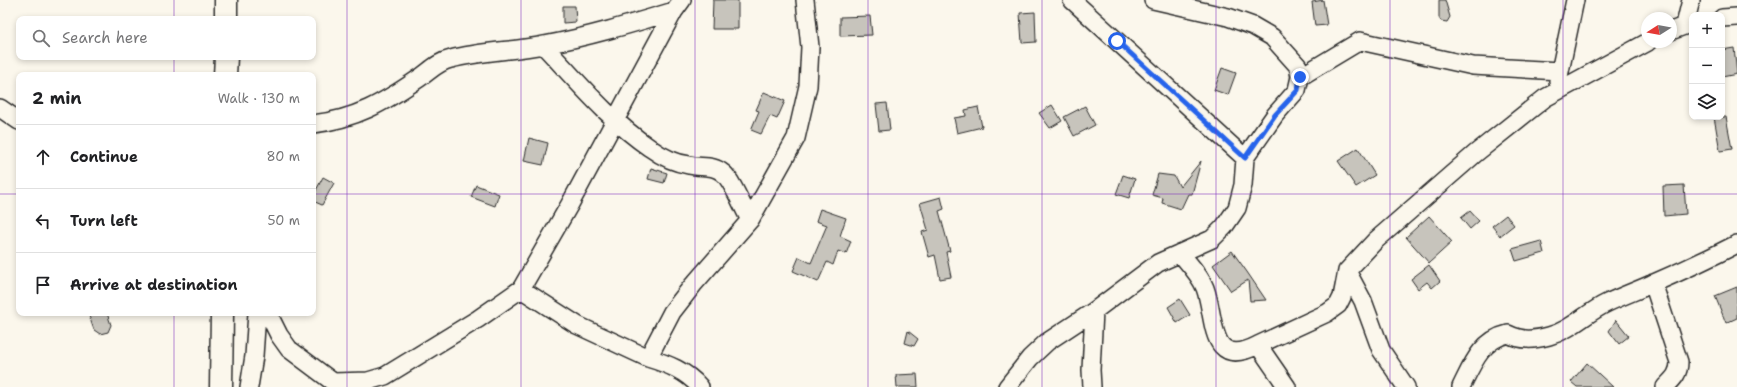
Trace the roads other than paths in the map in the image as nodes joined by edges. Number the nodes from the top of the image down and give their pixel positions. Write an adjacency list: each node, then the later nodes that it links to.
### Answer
1 (226, 0): 8 (street)
2 (805, 0): 24 (street)
3 (1072, 0): 23 (street)
4 (1153, 0): 17 (street)
5 (1575, 0): 15 (street)
6 (1691, 0): 11 (street)
7 (678, 6): 12 (street); 21 (street)
8 (226, 16)
9 (1737, 17): 10 (street)
10 (1725, 18)
11 (1683, 26)
12 (543, 45): 21 (street); 22 (street)
13 (1641, 46): 18 (street)
14 (226, 60): 16 (street)
15 (1560, 71): 17 (street); 18 (street)
16 (225, 72)
17 (1300, 77): 23 (street)
18 (1556, 91): 27 (street)
19 (0, 108): 20 (street)
20 (16, 119)
21 (615, 121): 24 (street); 29 (street)
22 (316, 124)
23 (1245, 158): 26 (street)
24 (750, 220): 35 (street)
25 (1737, 244): 28 (street)
26 (1180, 252): 30 (street); 34 (street)
27 (1348, 271): 34 (street); 42 (street)
28 (1653, 283): 43 (street); 44 (street)
29 (521, 289): 33 (street); 35 (street)
30 (1094, 311): 39 (street); 40 (street)
31 (222, 316): 36 (street)
32 (257, 316): 37 (street)
33 (270, 316)
34 (1258, 345): 41 (street)
35 (648, 358): 38 (street)
36 (222, 387)
37 (250, 387)
38 (700, 387)
39 (1008, 387)
40 (1092, 387)
41 (1287, 387)
42 (1406, 387)
43 (1461, 387)
44 (1665, 387)

